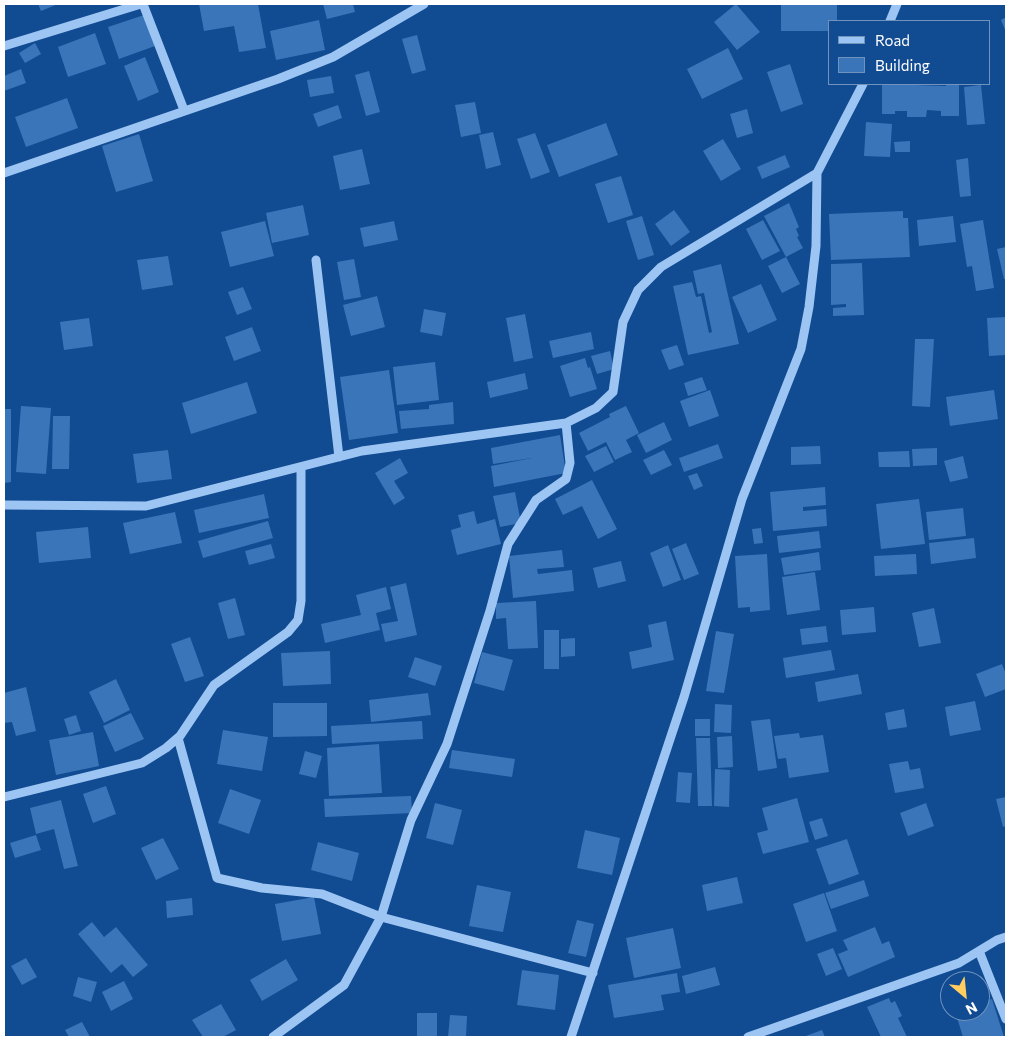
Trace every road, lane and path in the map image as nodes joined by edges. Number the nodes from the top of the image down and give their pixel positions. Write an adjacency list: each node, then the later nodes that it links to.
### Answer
1 (142, 4): 5 (street); 7 (street)
2 (424, 4): 7 (street)
3 (896, 4): 4 (street)
4 (890, 20)
5 (4, 46)
6 (862, 85): 9 (street)
7 (184, 110): 8 (street)
8 (4, 173)
9 (817, 173): 11 (street); 20 (street)
10 (316, 260): 12 (street)
11 (566, 424): 12 (street); 17 (street)
12 (339, 457): 13 (street)
13 (301, 467): 14 (street); 15 (street)
14 (4, 504)
15 (178, 738): 16 (street); 17 (street)
16 (4, 797)
17 (382, 917): 20 (street); 22 (street)
18 (1006, 937): 19 (street)
19 (979, 951): 21 (street); 24 (street)
20 (593, 974): 23 (street)
21 (1006, 1019)
22 (273, 1037)
23 (571, 1037)
24 (748, 1037)

